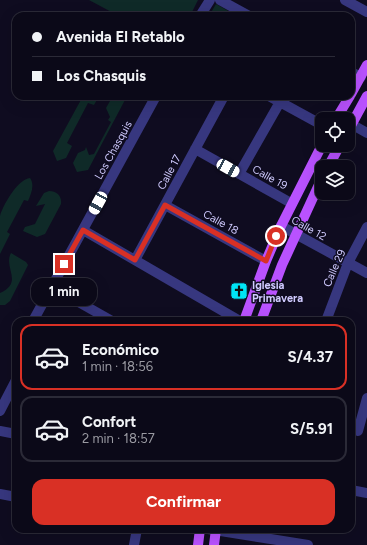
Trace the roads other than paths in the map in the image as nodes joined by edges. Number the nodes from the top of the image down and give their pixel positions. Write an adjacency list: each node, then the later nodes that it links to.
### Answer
1 (210, 0): 4 (street)
2 (220, 0): 5 (street)
3 (345, 0): 6 (street)
4 (202, 12)
5 (242, 12)
6 (367, 12)
7 (367, 65): 9 (main road)
8 (355, 74): 9 (street)
9 (360, 77): 10 (main road)
10 (355, 86)
11 (367, 96): 18 (main road)
12 (154, 100): 30 (street, Los Chasquis)
13 (222, 100): 22 (street, Calle 17)
14 (276, 100): 16 (street)
15 (347, 100): 17 (main road)
16 (280, 102): 19 (street); 24 (street)
17 (340, 112)
18 (355, 119)
19 (315, 121)
20 (355, 129): 21 (street)
21 (367, 133)
22 (195, 149): 24 (street, Calle 19); 27 (street, Calle 17)
23 (318, 152): 26 (main road)
24 (239, 174): 26 (street, Calle 19)
25 (315, 193): 31 (main road)
26 (291, 203): 28 (main road)
27 (165, 205): 32 (street, Calle 17); 33 (street, Calle 18)
28 (281, 226): 31 (street, Calle 12); 33 (main road)
29 (367, 227): 34 (street, Calle 29)
30 (83, 230): 32 (street); 36 (street, Los Chasquis)
31 (295, 234): 34 (street, Calle 12); 41 (main road)
32 (135, 260): 39 (street)
33 (266, 261): 40 (main road)
34 (348, 263): 35 (street, Calle 12); 42 (street, Calle 29)
35 (367, 273)
36 (52, 287): 37 (street, Los Chasquis); 38 (street)
37 (36, 317)
38 (105, 317)
39 (233, 317)
40 (245, 317)
41 (263, 317)
42 (328, 317)
43 (12, 388): 45 (street)
44 (367, 398): 47 (street)
45 (0, 411)
46 (0, 431): 48 (street)
47 (359, 431)
48 (12, 433)
49 (355, 491): 50 (street)
50 (367, 493)
51 (0, 494): 52 (street)
52 (12, 496)
53 (136, 533): 58 (street)
54 (200, 533): 59 (main road)
55 (213, 533): 60 (main road)
56 (232, 533): 57 (street)
57 (276, 542): 61 (street)
58 (134, 545)
59 (198, 545)
60 (214, 545)
61 (308, 545)

